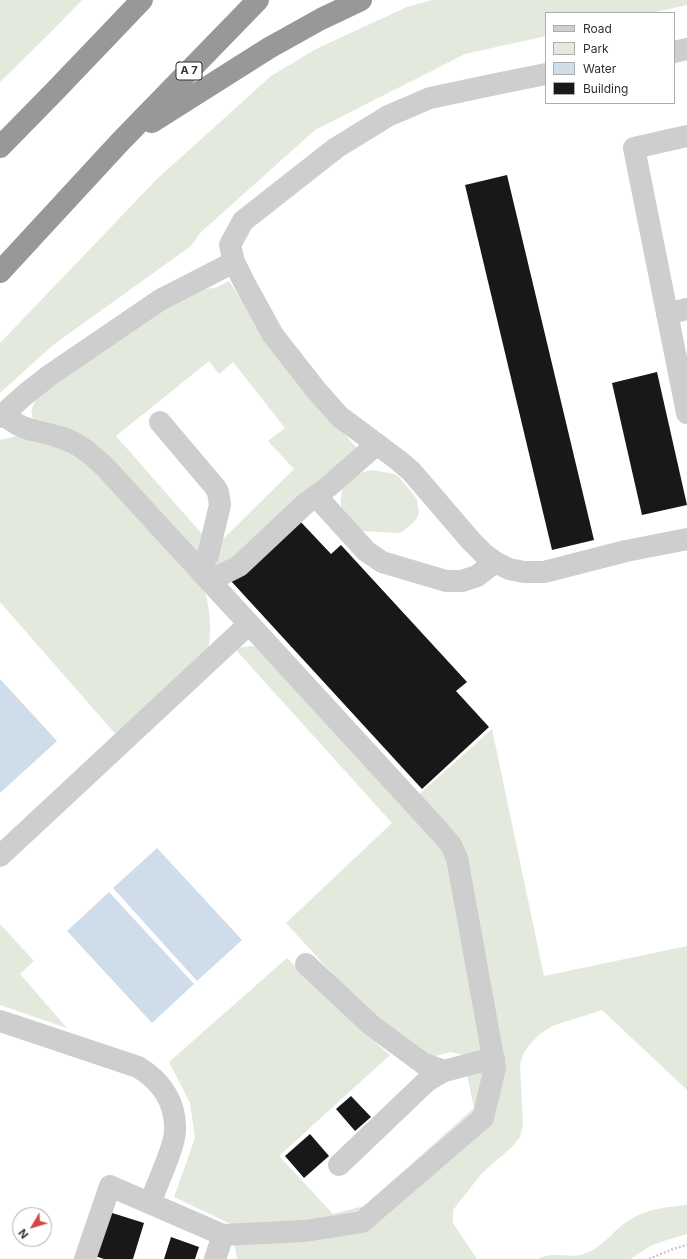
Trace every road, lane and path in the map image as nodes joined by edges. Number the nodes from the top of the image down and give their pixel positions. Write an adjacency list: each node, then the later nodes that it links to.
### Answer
1 (142, 0): 9 (highway)
2 (258, 0): 8 (highway, A 7)
3 (361, 0): 8 (highway)
4 (687, 49): 5 (lane)
5 (675, 52)
6 (545, 74): 10 (lane)
7 (687, 136): 12 (lane)
8 (120, 142): 11 (highway, A 7)
9 (0, 147)
10 (234, 262): 14 (lane); 16 (lane)
11 (0, 272)
12 (677, 312): 13 (lane)
13 (687, 413)
14 (1, 415): 20 (lane)
15 (160, 422): 20 (lane)
16 (377, 444): 17 (lane); 19 (lane)
17 (316, 496): 19 (lane); 20 (lane)
18 (687, 539): 19 (lane)
19 (495, 562)
20 (205, 576): 21 (lane)
21 (249, 624): 22 (lane); 25 (lane)
22 (0, 856)
23 (306, 964): 26 (lane)
24 (0, 1021): 28 (lane)
25 (494, 1058): 26 (lane); 29 (lane)
26 (444, 1071): 27 (lane)
27 (339, 1164)
28 (150, 1203): 29 (lane); 32 (lane)
29 (223, 1235): 33 (lane)
30 (687, 1245): 31 (path)
31 (650, 1258): 34 (path)
32 (85, 1259)
33 (215, 1259)
34 (655, 1259)

